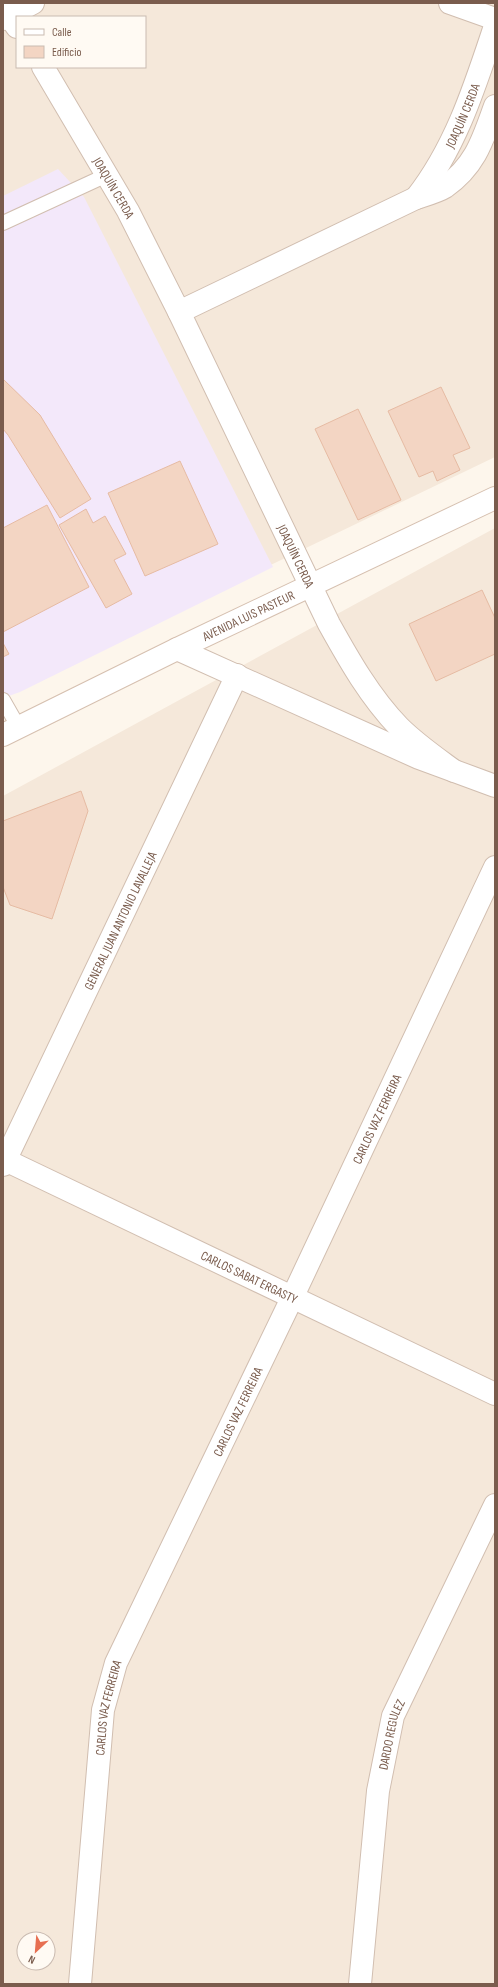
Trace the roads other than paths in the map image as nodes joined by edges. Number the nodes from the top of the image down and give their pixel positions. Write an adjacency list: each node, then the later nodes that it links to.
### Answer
1 (33, 3): 3 (street)
2 (450, 3): 4 (street)
3 (8, 17)
4 (495, 19)
5 (495, 26): 9 (street, JOAQUÍN CERDA)
6 (44, 68): 8 (street, JOAQUÍN CERDA)
7 (495, 106): 9 (street, JOAQUÍN CERDA)
8 (108, 175): 10 (lane); 11 (street, JOAQUÍN CERDA)
9 (416, 198): 11 (street, JOAQUÍN CERDA)
10 (3, 223)
11 (179, 312): 13 (street, JOAQUÍN CERDA)
12 (495, 498): 13 (street, AVENIDA LUIS PASTEUR)
13 (312, 585): 14 (street, AVENIDA LUIS PASTEUR); 18 (street, JOAQUÍN CERDA)
14 (177, 649): 15 (street, JOAQUÍN CERDA); 17 (street, AVENIDA LUIS PASTEUR)
15 (237, 676): 18 (street, JOAQUÍN CERDA); 21 (street, GENERAL JUAN ANTONIO LAVALLEJA)
16 (3, 700): 17 (lane)
17 (11, 731)
18 (454, 771): 19 (street, JOAQUÍN CERDA)
19 (495, 786)
20 (495, 867): 22 (street, CARLOS VAZ FERREIRA)
21 (4, 1161): 22 (street, CARLOS SABAT ERGASTY)
22 (293, 1296): 23 (street, CARLOS SABAT ERGASTY); 25 (street, CARLOS VAZ FERREIRA)
23 (495, 1394)
24 (495, 1505): 26 (street, DARDO REGULEZ)
25 (80, 1984)
26 (360, 1984)

